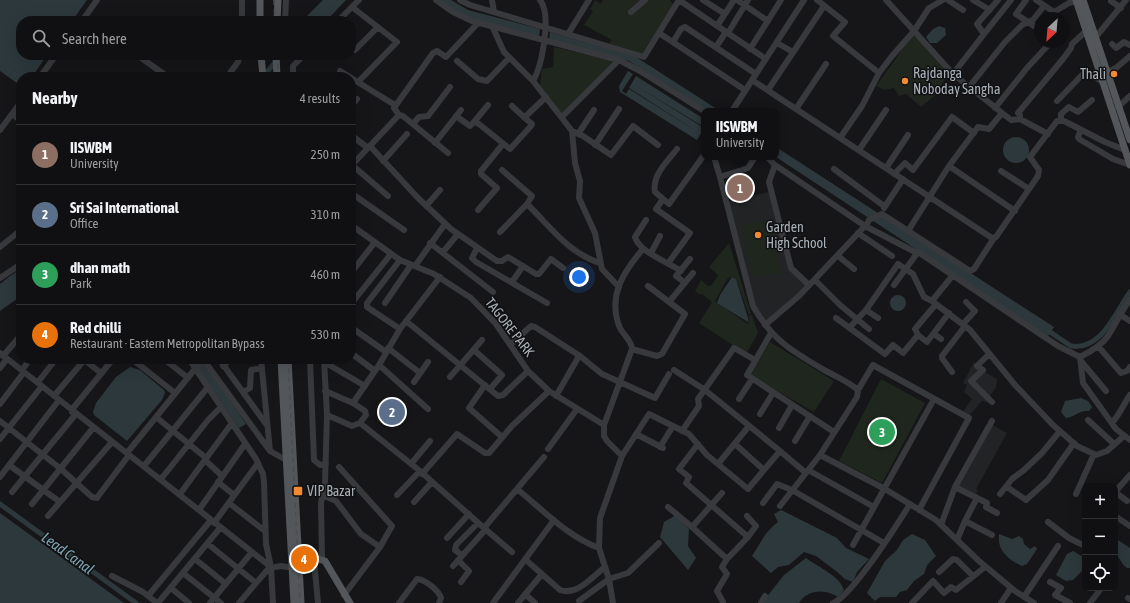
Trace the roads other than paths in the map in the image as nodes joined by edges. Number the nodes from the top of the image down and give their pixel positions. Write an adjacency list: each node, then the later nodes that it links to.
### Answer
1 (97, 0): 41 (street)
2 (242, 0): 42 (street)
3 (260, 0): 43 (main road)
4 (278, 0): 44 (main road)
5 (286, 0): 45 (street)
6 (359, 0): 33 (street)
7 (436, 0): 49 (street)
8 (460, 0): 37 (street)
9 (492, 0): 37 (street)
10 (540, 0): 54 (street)
11 (590, 0): 58 (street)
12 (645, 0): 38 (street)
13 (703, 0): 40 (street)
14 (734, 0): 40 (street)
15 (737, 0): 30 (street)
16 (781, 0): 47 (street)
17 (804, 0): 64 (street)
18 (817, 0): 31 (street)
19 (886, 0): 55 (street)
20 (941, 0): 55 (street)
21 (948, 0): 35 (street)
22 (974, 0): 36 (street)
23 (998, 0): 36 (street)
24 (1011, 0): 60 (street)
25 (1026, 0): 48 (street)
26 (1036, 0): 32 (street)
27 (1078, 0): 39 (street); 56 (main road); 61 (main road)
28 (1126, 0): 34 (street)
29 (1111, 1): 34 (street)
30 (746, 2): 47 (street); 57 (street)
31 (824, 6): 71 (street); 91 (street)
32 (1044, 6): 39 (street); 48 (street)
33 (352, 8): 46 (street); 53 (street)
34 (1121, 8): 61 (street)
35 (964, 10)
36 (990, 10): 60 (street)
37 (494, 12): 54 (street)
38 (631, 12)
39 (1054, 12)
40 (725, 14): 52 (street)
41 (86, 16)
42 (242, 16)
43 (260, 16)
44 (277, 16)
45 (284, 16)
46 (343, 16)
47 (768, 21): 70 (street)
48 (1029, 21): 50 (street); 99 (street)
49 (479, 22): 51 (street); 107 (street)
50 (1034, 25)
51 (492, 26): 62 (street); 72 (street)
52 (717, 26): 57 (street); 59 (street)
53 (378, 27): 69 (street); 96 (street)
54 (545, 28): 58 (street); 62 (street)
55 (914, 31): 91 (street); 93 (street)
56 (1086, 31): 97 (main road); 126 (street)
57 (727, 32): 67 (street); 70 (street)
58 (568, 34): 59 (street)
59 (659, 34): 63 (street)
60 (984, 34): 93 (street)
61 (1095, 38): 90 (main road)
62 (543, 39): 81 (street); 95 (street)
63 (673, 42): 67 (street); 100 (street)
64 (777, 42): 71 (street); 74 (street)
65 (1112, 44): 66 (street)
66 (1130, 45)
67 (716, 46): 92 (street)
68 (1045, 48): 111 (street)
69 (356, 49)
70 (750, 49): 74 (street)
71 (794, 52): 101 (street)
72 (509, 58): 82 (street); 95 (street)
73 (1129, 58): 90 (street)
74 (766, 59): 92 (street)
75 (52, 60): 84 (street)
76 (144, 60): 85 (street)
77 (238, 60): 86 (street)
78 (262, 60): 87 (main road)
79 (276, 60): 88 (main road)
80 (299, 60): 89 (street)
81 (619, 60): 114 (street); 124 (street)
82 (457, 61)
83 (826, 64): 115 (street)
84 (44, 72)
85 (161, 72)
86 (230, 72)
87 (262, 72)
88 (277, 72)
89 (293, 72)
90 (1108, 72): 109 (main road)
91 (879, 73): 139 (street)
92 (756, 74): 94 (street)
93 (953, 74): 99 (street)
94 (752, 80): 100 (street); 101 (street)
95 (533, 81): 103 (street)
96 (358, 82): 107 (street)
97 (1103, 82): 105 (street); 142 (main road)
98 (450, 87): 129 (street)
99 (969, 87): 111 (street)
100 (745, 90): 110 (street)
101 (768, 90): 115 (street)
102 (1130, 96): 109 (street)
103 (546, 97): 124 (street); 125 (street)
104 (1092, 100): 127 (street)
105 (1057, 101)
106 (488, 104): 128 (street)
107 (395, 105): 121 (street)
108 (512, 106): 125 (street)
109 (1118, 107): 142 (main road)
110 (733, 108)
111 (995, 108): 119 (street)
112 (16, 109): 120 (street)
113 (619, 109): 143 (street)
114 (701, 109)
115 (796, 109): 139 (street)
116 (461, 110): 122 (street)
117 (594, 110): 135 (street)
118 (886, 110): 147 (street)
119 (1002, 113): 126 (street); 133 (street)
120 (12, 114): 123 (street); 130 (street)
121 (399, 114): 129 (street); 145 (street)
122 (456, 116): 128 (street); 140 (street)
123 (16, 117)
124 (562, 117): 132 (street)
125 (526, 118): 141 (street)
126 (1020, 119): 136 (street)
127 (1061, 120): 131 (street); 136 (street)
128 (474, 122): 141 (street)
129 (413, 124): 140 (street)
130 (0, 130)
131 (1082, 130): 142 (street); 156 (street)
132 (572, 131): 135 (street); 207 (street)
133 (974, 133): 157 (street); 163 (street)
134 (407, 134): 154 (street)
135 (578, 134): 143 (street)
136 (1048, 134): 166 (street)
137 (908, 135): 159 (street)
138 (356, 138): 145 (street)
139 (840, 138): 147 (street)
140 (436, 143): 148 (street)
141 (503, 144): 175 (street)
142 (1127, 144): 156 (main road)
143 (595, 145): 144 (street)
144 (658, 145)
145 (369, 147): 149 (street); 154 (street)
146 (677, 149): 171 (street)
147 (860, 150): 159 (street)
148 (448, 154)
149 (356, 159)
150 (701, 159): 171 (street)
151 (715, 160): 164 (street)
152 (753, 160): 164 (street)
153 (770, 160): 155 (street)
154 (383, 161): 173 (street)
155 (775, 165): 180 (street); 224 (street)
156 (1130, 165)
157 (950, 166): 170 (street); 176 (street)
158 (356, 167): 169 (street)
159 (886, 168): 163 (street)
160 (834, 169): 174 (street)
161 (502, 170): 172 (street)
162 (1001, 171): 166 (street)
163 (894, 174): 165 (street)
164 (720, 177): 244 (street)
165 (903, 179): 170 (street); 174 (street)
166 (1028, 189): 176 (street)
167 (440, 190): 173 (street)
168 (356, 196): 182 (street)
169 (388, 196)
170 (931, 198): 183 (street); 190 (street)
171 (663, 199): 206 (street)
172 (526, 204): 184 (street); 207 (street)
173 (426, 206): 179 (street)
174 (884, 206): 177 (street)
175 (478, 210)
176 (1015, 211): 190 (street)
177 (881, 214): 180 (street); 183 (street)
178 (646, 220): 196 (street)
179 (445, 224): 187 (street); 192 (street)
180 (867, 224): 185 (street); 188 (street)
181 (356, 229): 191 (street, TAGORE PARK)
182 (404, 230)
183 (908, 231): 190 (street)
184 (500, 232)
185 (858, 233): 193 (street); 201 (street)
186 (16, 234): 194 (street)
187 (458, 234): 195 (street); 197 (street)
188 (882, 235): 193 (street); 199 (street)
189 (660, 236): 198 (street)
190 (994, 238)
191 (375, 242): 200 (street, TAGORE PARK); 211 (street)
192 (430, 243): 197 (street); 208 (street)
193 (875, 244): 202 (street)
194 (0, 247)
195 (477, 248): 205 (street); 216 (street)
196 (643, 249): 198 (street); 227 (street)
197 (443, 252): 228 (street)
198 (651, 253): 206 (street)
199 (917, 253): 214 (street); 218 (street)
200 (391, 254): 204 (street, TAGORE PARK); 229 (street)
201 (838, 256): 213 (street); 221 (street)
202 (892, 256)
203 (690, 259): 215 (street)
204 (400, 260): 208 (street, TAGORE PARK); 247 (street)
205 (500, 262): 209 (street); 216 (street)
206 (669, 262): 215 (street)
207 (600, 263): 227 (street)
208 (413, 265): 219 (street, TAGORE PARK); 234 (street)
209 (523, 266): 212 (street); 222 (street)
210 (16, 267): 220 (street)
211 (356, 267)
212 (563, 268)
213 (854, 269)
214 (906, 269): 225 (street); 232 (street); 236 (street)
215 (680, 271): 223 (street)
216 (494, 272): 222 (street)
217 (693, 273): 223 (street)
218 (952, 275): 232 (street); 265 (street)
219 (440, 277): 242 (street); 256 (street, TAGORE PARK)
220 (0, 278)
221 (815, 280): 224 (street); 240 (street)
222 (512, 282): 235 (street)
223 (685, 283): 231 (street)
224 (809, 285): 244 (street)
225 (894, 285)
226 (648, 286): 231 (street)
227 (619, 287): 258 (street)
228 (493, 292)
229 (356, 298)
230 (1130, 300): 238 (street)
231 (669, 302): 258 (street)
232 (934, 302): 237 (street); 252 (street)
233 (966, 302): 245 (street)
234 (384, 303)
235 (547, 303)
236 (866, 310): 240 (street); 241 (street)
237 (949, 313): 245 (street); 251 (street)
238 (1120, 314): 243 (street); 257 (street)
239 (836, 318): 246 (street)
240 (858, 318): 246 (street); 248 (street)
241 (878, 318)
242 (406, 321): 247 (street); 284 (street)
243 (1130, 322)
244 (765, 325): 250 (street)
245 (964, 325): 261 (street); 293 (street)
246 (850, 327): 252 (street)
247 (400, 329): 259 (street)
248 (870, 329)
249 (356, 331): 259 (street)
250 (771, 333): 266 (street); 306 (street)
251 (934, 334): 252 (street); 253 (street)
252 (918, 335)
253 (941, 339)
254 (482, 340): 260 (street)
255 (16, 341): 262 (street)
256 (511, 344): 263 (street); 292 (street, TAGORE PARK)
257 (1098, 346): 265 (street); 287 (street)
258 (632, 349): 299 (street)
259 (387, 350): 285 (street); 294 (street)
260 (474, 350): 284 (street); 304 (street)
261 (989, 354): 318 (street); 345 (street)
262 (3, 356): 288 (street); 290 (street)
263 (579, 356): 299 (street); 314 (street)
264 (356, 357): 291 (street)
265 (1081, 359): 309 (street); 335 (street)
266 (755, 360): 298 (street); 305 (street)
267 (428, 362): 294 (street)
268 (27, 364): 290 (street)
269 (53, 364): 301 (street)
270 (80, 364): 315 (street)
271 (90, 364): 295 (street)
272 (109, 364): 295 (street)
273 (138, 364): 311 (street)
274 (170, 364): 297 (street)
275 (198, 364): 297 (street)
276 (201, 364): 303 (street)
277 (202, 364): 365 (street)
278 (262, 364): 289 (street)
279 (281, 364): 374 (main road)
280 (288, 364): 466 (main road)
281 (310, 364): 359 (street)
282 (324, 364): 307 (street)
283 (330, 364): 302 (street)
284 (461, 364): 296 (street); 304 (street)
285 (380, 365): 291 (street); 323 (street)
286 (224, 366): 310 (street)
287 (1130, 367)
288 (0, 368)
289 (262, 368): 310 (street); 337 (street)
290 (23, 371): 301 (street); 320 (street)
291 (375, 371): 302 (street)
292 (528, 371): 304 (street); 308 (street, TAGORE PARK)
293 (952, 372)
294 (420, 373): 300 (street)
295 (102, 374): 325 (street)
296 (450, 377)
297 (188, 378): 311 (street)
298 (752, 378): 312 (street); 316 (street)
299 (621, 381): 305 (street); 336 (street)
300 (414, 382)
301 (40, 384): 315 (street); 340 (street)
302 (365, 386): 319 (street)
303 (208, 387): 322 (street); 343 (street)
304 (487, 387): 349 (street)
305 (705, 390): 339 (street); 344 (street)
306 (858, 390): 317 (street); 346 (street)
307 (325, 391): 319 (street); 327 (street)
308 (549, 391): 314 (street, TAGORE PARK); 349 (street)
309 (1106, 391)
310 (243, 392): 337 (street)
311 (175, 393): 328 (street)
312 (773, 393): 321 (street); 326 (street)
313 (1130, 395): 335 (street)
314 (556, 396): 324 (street, TAGORE PARK)
315 (56, 398): 325 (street); 354 (street)
316 (739, 399)
317 (934, 399): 397 (street); 423 (street)
318 (992, 402)
319 (353, 403): 334 (street)
320 (0, 404)
321 (792, 405): 329 (street); 342 (street)
322 (221, 407): 333 (street); 357 (street)
323 (428, 409)
324 (577, 409): 336 (street, TAGORE PARK); 364 (street)
325 (74, 413): 341 (street); 369 (street)
326 (760, 414)
327 (327, 415): 334 (street); 363 (street)
328 (156, 416): 343 (street); 367 (street)
329 (810, 416): 346 (street); 353 (street)
330 (1088, 420): 362 (street)
331 (0, 421): 340 (street)
332 (992, 421): 394 (street)
333 (232, 423): 358 (street); 373 (street)
334 (360, 423): 377 (street)
335 (1112, 423): 348 (street)
336 (604, 425): 371 (street)
337 (267, 426): 365 (street)
338 (673, 426): 344 (street); 347 (street); 347 (street)
339 (749, 426): 361 (street); 366 (street)
340 (9, 428): 350 (street); 354 (street)
341 (93, 428): 355 (street); 382 (street)
342 (779, 428)
343 (173, 430): 357 (street); 380 (street)
344 (682, 431): 360 (street)
345 (1060, 431): 356 (street); 395 (street)
346 (834, 432): 370 (street)
347 (636, 434): 371 (street)
348 (1124, 436): 351 (street); 362 (street)
349 (502, 437): 385 (street)
350 (0, 439)
351 (1130, 440)
352 (430, 441): 377 (street)
353 (795, 441)
354 (27, 442): 369 (street); 379 (street)
355 (112, 442): 367 (street); 393 (street)
356 (1074, 443): 368 (street); 395 (street)
357 (190, 444): 373 (street); 390 (street)
358 (245, 444): 375 (street); 387 (street)
359 (314, 444): 363 (street); 376 (street)
360 (698, 444): 378 (street); 418 (street)
361 (735, 444): 378 (street); 383 (street)
362 (1114, 444): 368 (street)
363 (326, 445): 376 (street)
364 (548, 449)
365 (270, 451): 374 (street)
366 (780, 451): 383 (street); 384 (street)
367 (128, 454): 380 (street); 393 (street)
368 (1094, 454): 405 (street)
369 (43, 455): 382 (street); 389 (street)
370 (820, 455): 384 (street); 397 (street)
371 (622, 456): 452 (street)
372 (544, 457): 396 (street)
373 (206, 459): 387 (street); 403 (street)
374 (286, 460): 465 (main road)
375 (258, 463): 409 (street); 440 (street)
376 (326, 464): 407 (street)
377 (410, 464): 385 (street)
378 (718, 464): 383 (street)
379 (9, 465): 388 (street); 389 (street)
380 (144, 466): 390 (street)
381 (339, 467): 451 (street)
382 (61, 469): 393 (street); 400 (street)
383 (764, 470)
384 (807, 472): 399 (street); 421 (street)
385 (421, 473): 392 (street); 408 (street)
386 (1130, 475): 398 (street)
387 (222, 476): 391 (street)
388 (0, 477)
389 (24, 478): 400 (street); 401 (street)
390 (161, 479): 403 (street)
391 (218, 482): 409 (street); 422 (street)
392 (432, 482): 413 (street); 425 (street)
393 (77, 484): 412 (street)
394 (955, 487): 410 (street); 434 (street)
395 (1007, 487): 404 (street)
396 (517, 489): 429 (street); 438 (street)
397 (885, 489): 417 (street); 421 (street)
398 (1118, 489)
399 (792, 490): 415 (street); 419 (street); 439 (street)
400 (43, 491): 412 (street); 416 (street)
401 (12, 492)
402 (722, 493): 418 (street)
403 (180, 494): 422 (street)
404 (1000, 494)
405 (1076, 494)
406 (1118, 494): 411 (street)
407 (322, 495): 451 (street); 457 (street)
408 (397, 495)
409 (234, 496): 414 (street)
410 (977, 498): 424 (street); 430 (street)
411 (1127, 500)
412 (60, 502): 426 (street)
413 (414, 502)
414 (229, 503): 431 (street); 440 (street)
415 (763, 503)
416 (32, 504)
417 (910, 504): 423 (street); 446 (street)
418 (713, 505): 436 (street); 442 (street)
419 (780, 506)
420 (668, 507): 436 (street)
421 (874, 507): 439 (street)
422 (199, 510): 431 (street)
423 (920, 510): 434 (street)
424 (997, 513)
425 (469, 514): 432 (street); 443 (street)
426 (48, 516)
427 (747, 516): 442 (street)
428 (1118, 518): 435 (street)
429 (554, 520): 452 (street); 460 (street)
430 (965, 520): 441 (street); 444 (street)
431 (213, 522): 437 (street); 483 (street)
432 (478, 522): 438 (street); 455 (street)
433 (1048, 522): 448 (street)
434 (941, 525): 444 (street)
435 (1130, 526)
436 (692, 527): 458 (street)
437 (220, 528): 447 (street); 453 (street)
438 (485, 529): 454 (street); 455 (street)
439 (861, 530): 446 (street); 449 (street)
440 (265, 531): 462 (street)
441 (992, 535)
442 (748, 537): 458 (street)
443 (447, 538)
444 (957, 540): 464 (street)
445 (659, 543): 473 (street)
446 (884, 543): 505 (street)
447 (208, 544): 456 (street); 467 (street)
448 (1082, 544)
449 (853, 545)
450 (1058, 546): 485 (street)
451 (380, 547): 482 (street)
452 (599, 548): 463 (street)
453 (252, 552): 462 (street); 467 (street)
454 (512, 552)
455 (458, 556): 461 (street); 474 (street)
456 (195, 559): 469 (street); 476 (street)
457 (322, 559): 459 (main road); 482 (main road)
458 (727, 559): 503 (street)
459 (314, 560): 466 (main road); 495 (street)
460 (526, 560): 470 (street); 499 (street)
461 (453, 566)
462 (271, 567): 465 (street); 477 (street); 492 (street)
463 (605, 567): 470 (street); 473 (street)
464 (985, 567): 472 (street); 479 (street)
465 (293, 568): 466 (main road); 493 (main road)
466 (300, 568): 494 (main road)
467 (238, 569): 476 (street); 477 (street)
468 (939, 572): 472 (street)
469 (183, 574): 478 (street); 486 (street)
470 (542, 574): 481 (street)
471 (112, 576): 483 (street)
472 (973, 576): 506 (street)
473 (609, 579): 487 (street); 502 (street)
474 (460, 582)
475 (1050, 582): 509 (street)
476 (226, 584): 486 (street)
477 (256, 584): 491 (street)
478 (171, 588): 488 (street); 489 (street)
479 (1011, 588): 485 (street); 507 (street)
480 (1099, 591): 510 (street)
481 (525, 594): 500 (street); 501 (street)
482 (344, 595): 496 (main road)
483 (148, 596): 488 (street)
484 (765, 596): 504 (street)
485 (1024, 597): 508 (street)
486 (212, 600): 490 (street)
487 (579, 601)
488 (158, 603)
489 (189, 603)
490 (221, 603)
491 (239, 603)
492 (273, 603)
493 (294, 603)
494 (301, 603)
495 (318, 603)
496 (350, 603)
497 (399, 603): 498 (street)
498 (439, 603)
499 (494, 603)
500 (518, 603)
501 (535, 603)
502 (612, 603)
503 (724, 603)
504 (760, 603)
505 (833, 603)
506 (912, 603)
507 (1001, 603)
508 (1034, 603)
509 (1070, 603)
510 (1090, 603)

